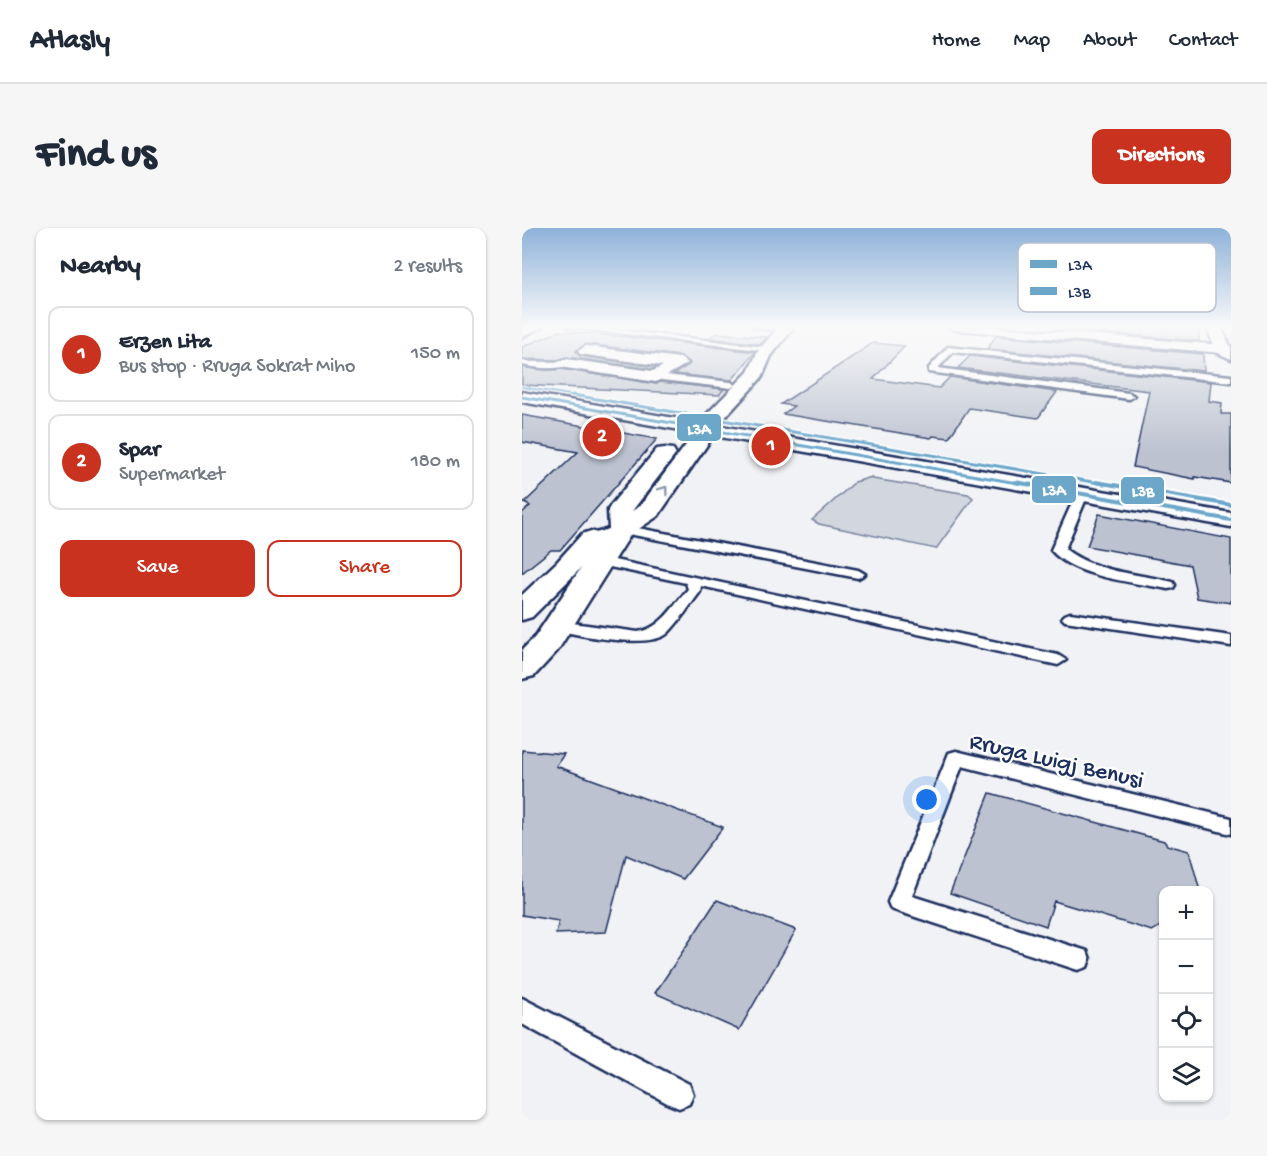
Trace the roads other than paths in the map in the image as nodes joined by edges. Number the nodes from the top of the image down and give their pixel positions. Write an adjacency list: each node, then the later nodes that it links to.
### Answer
1 (756, 368): 13 (street)
2 (600, 369): 7 (street)
3 (671, 369): 7 (street)
4 (755, 369): 9 (street)
5 (933, 369): 11 (lane)
6 (1134, 369): 8 (lane)
7 (656, 378): 9 (lane)
8 (1231, 379)
9 (731, 385): 13 (street)
10 (522, 387): 13 (street)
11 (1129, 396)
12 (522, 398): 13 (street)
13 (701, 423): 14 (street); 15 (street); 17 (street)
14 (1082, 494): 16 (street); 21 (lane)
15 (1231, 505)
16 (1231, 520)
17 (622, 530): 18 (street); 19 (lane)
18 (589, 552): 20 (lane); 22 (street); 24 (street)
19 (858, 574)
20 (692, 580): 24 (lane); 26 (lane)
21 (1168, 585)
22 (522, 611)
23 (1070, 618): 25 (lane)
24 (558, 626): 27 (street)
25 (1231, 641)
26 (1058, 660)
27 (522, 669)
28 (1231, 826): 29 (lane, Rruga Luigj Benusi)
29 (1078, 960)
30 (522, 1010): 31 (lane)
31 (679, 1094)

